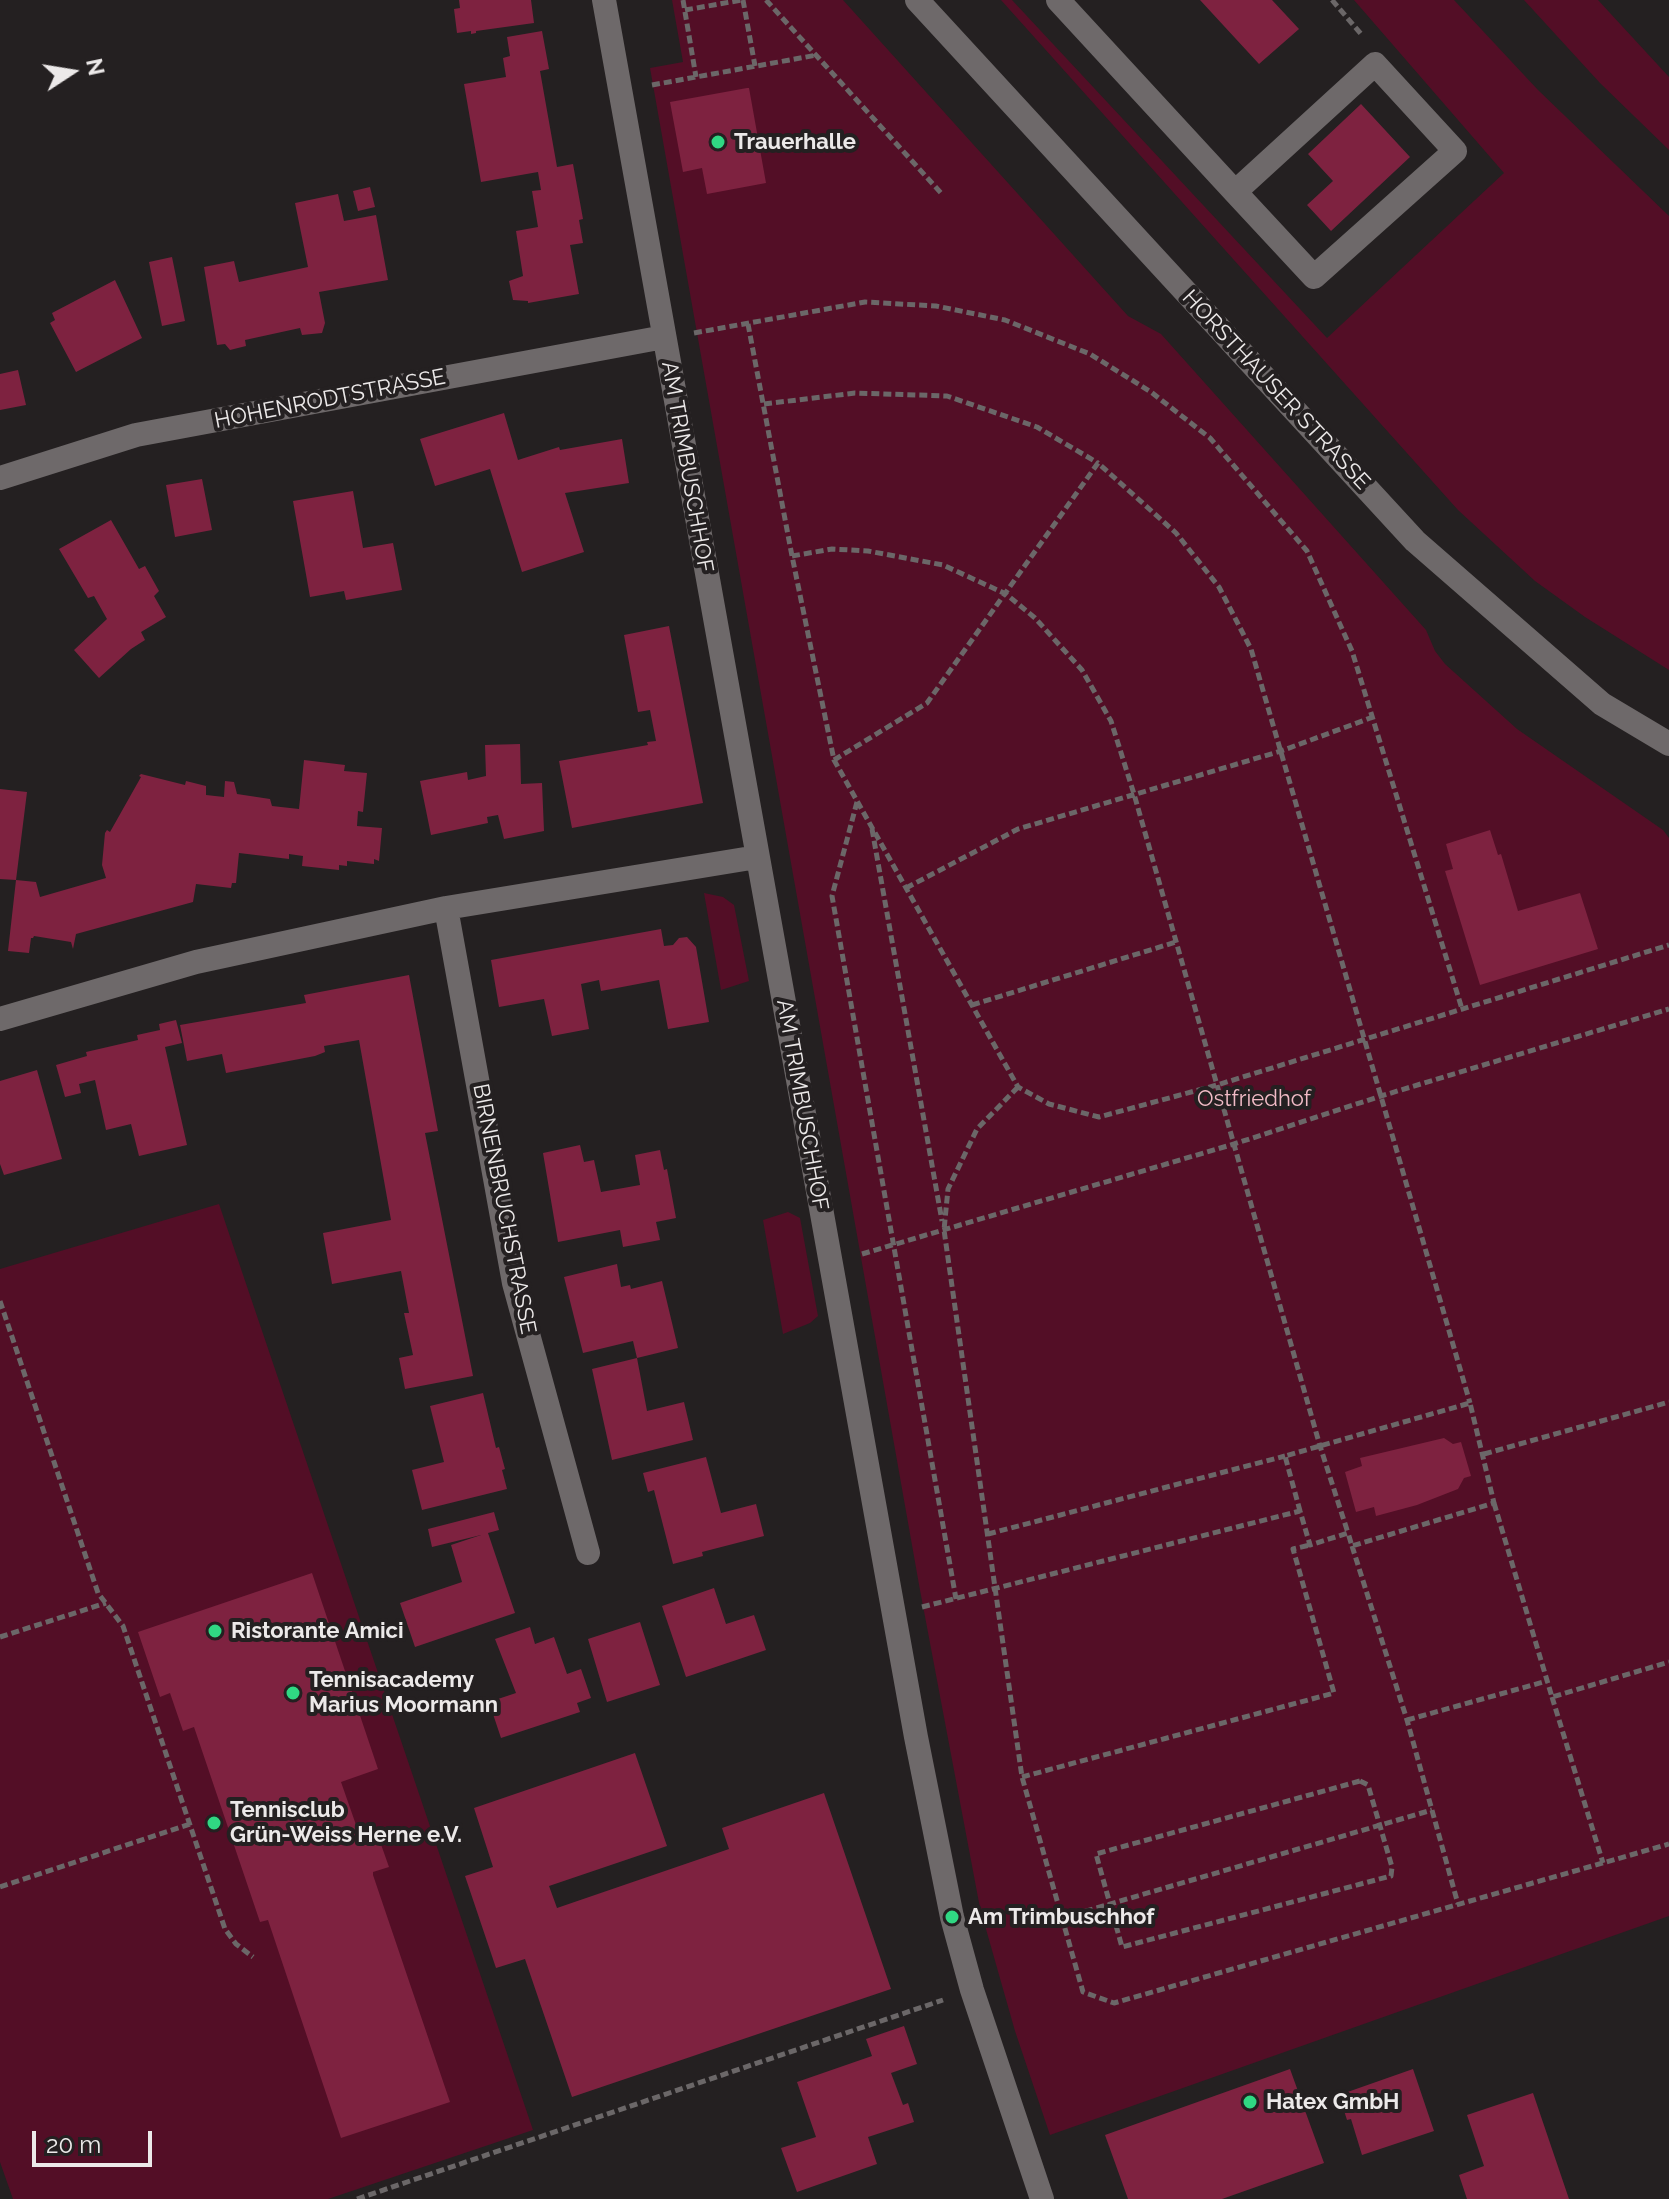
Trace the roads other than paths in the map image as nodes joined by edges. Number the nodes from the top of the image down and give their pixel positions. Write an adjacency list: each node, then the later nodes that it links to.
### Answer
1 (604, 0): 5 (street, AM TRIMBUSCHHOF)
2 (917, 0): 7 (street, HORSTHAUSER STRASSE)
3 (1058, 0): 4 (street)
4 (1235, 192): 4 (street)
5 (664, 337): 6 (street, HOHENRODTSTRASSE); 8 (street, AM TRIMBUSCHHOF)
6 (0, 478)
7 (1669, 744)
8 (757, 857): 9 (street); 12 (street, AM TRIMBUSCHHOF)
9 (446, 908): 10 (street); 11 (street, BIRNENBRUCHSTRASSE)
10 (0, 1019)
11 (588, 1553)
12 (1042, 2199)

